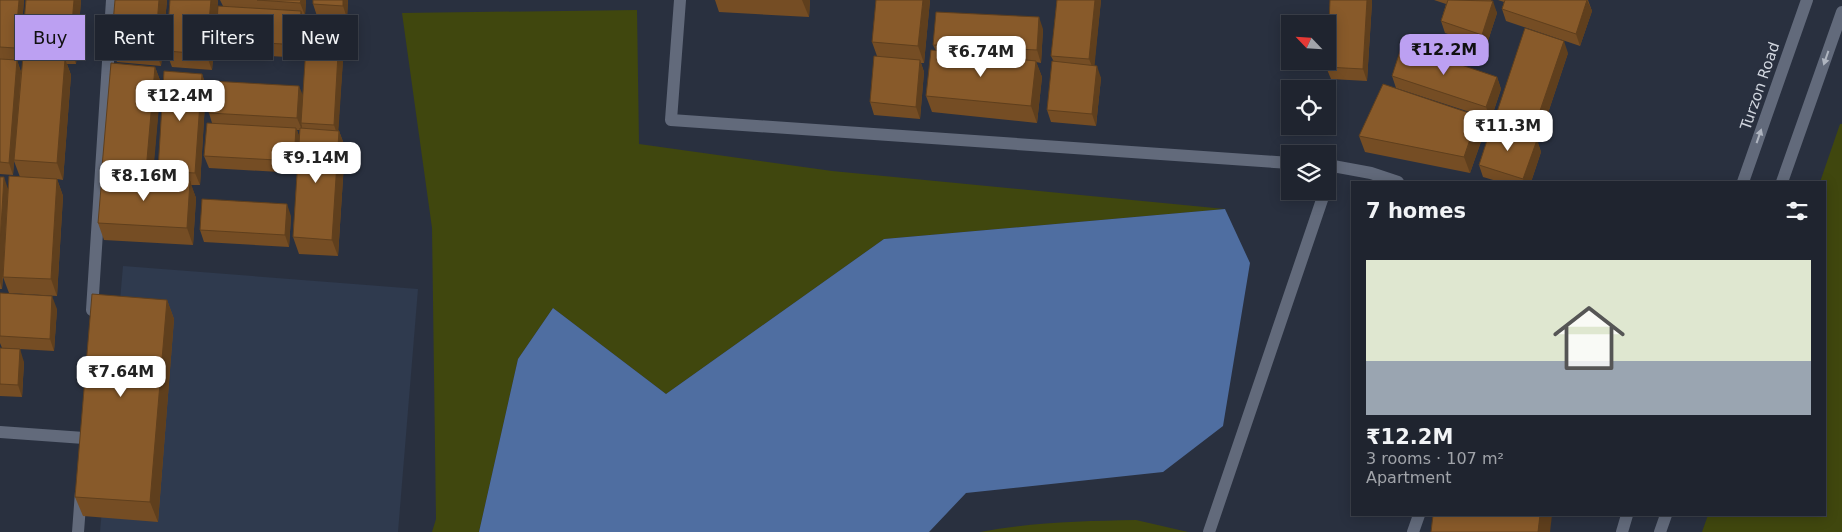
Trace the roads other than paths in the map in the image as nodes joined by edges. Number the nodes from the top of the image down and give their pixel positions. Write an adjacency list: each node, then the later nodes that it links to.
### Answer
1 (112, 0): 11 (street)
2 (680, 0): 5 (street)
3 (1807, 0): 8 (street, Turzon Road, one-way to 3)
4 (1842, 12): 9 (street, one-way to 9)
5 (1281, 162)
6 (1336, 167): 7 (street)
7 (1395, 181)
8 (1743, 181)
9 (1782, 181)
10 (1322, 200): 19 (street)
11 (92, 319)
12 (0, 432): 13 (street)
13 (84, 438)
14 (82, 476): 18 (street)
15 (1419, 516): 20 (street)
16 (1628, 516): 21 (street)
17 (1666, 516): 22 (street)
18 (78, 532)
19 (1209, 532)
20 (1412, 532)
21 (1622, 532)
22 (1660, 532)

